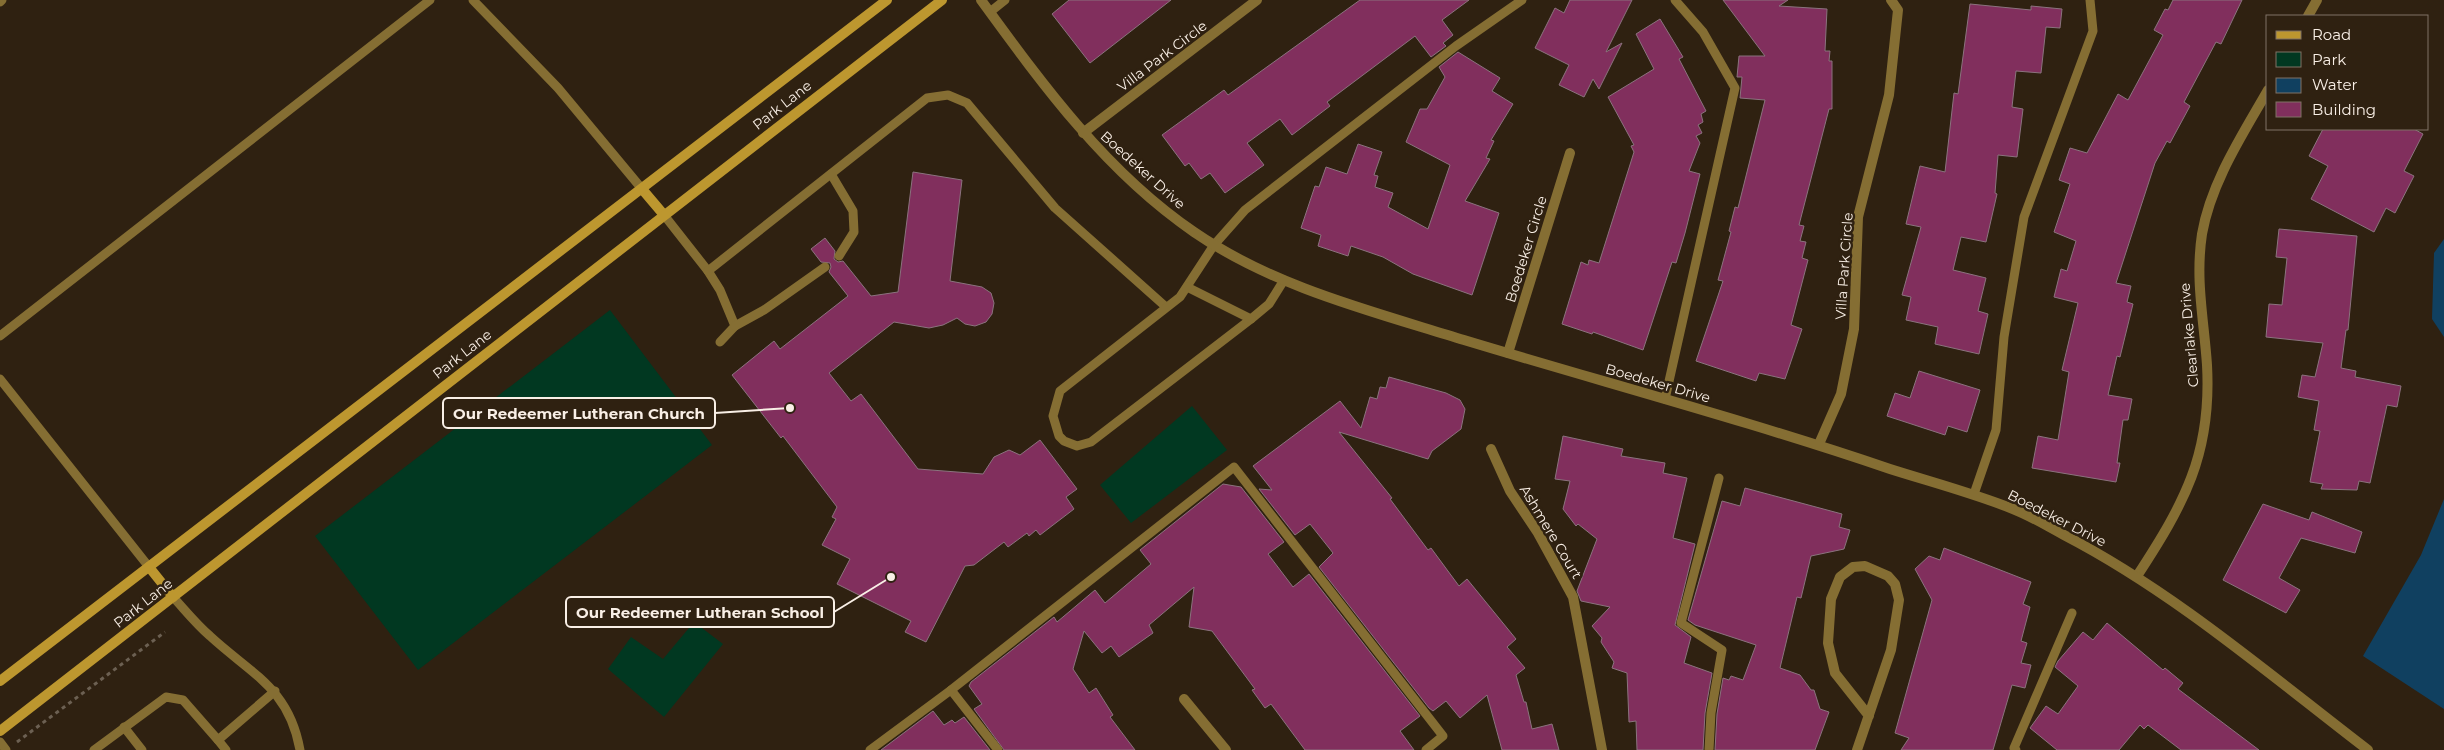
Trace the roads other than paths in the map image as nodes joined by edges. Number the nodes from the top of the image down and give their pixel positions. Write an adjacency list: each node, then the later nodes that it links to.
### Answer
1 (430, 0): 30 (lane)
2 (473, 0): 19 (lane)
3 (887, 0): 19 (main road, Park Lane)
4 (942, 0): 20 (main road, Park Lane)
5 (981, 0): 13 (street, Boedeker Drive)
6 (1005, 0): 13 (lane)
7 (1257, 0): 16 (street, Villa Park Circle)
8 (1522, 0): 21 (lane)
9 (1675, 0): 34 (lane)
10 (1891, 0): 35 (street, Villa Park Circle)
11 (2090, 0): 38 (lane)
12 (2317, 0): 14 (street)
13 (990, 12): 16 (street, Boedeker Drive)
14 (2309, 15)
15 (2266, 94): 40 (street, Clearlake Drive)
16 (1083, 133): 21 (street, Boedeker Drive)
17 (1570, 153): 32 (street, Boedeker Circle)
18 (831, 174): 22 (lane); 24 (lane); 27 (lane)
19 (642, 189): 20 (main road); 39 (main road, Park Lane)
20 (664, 215): 24 (lane); 41 (main road, Park Lane)
21 (1214, 245): 25 (street, Boedeker Drive); 26 (lane)
22 (839, 256)
23 (825, 267): 29 (lane)
24 (708, 271): 29 (lane)
25 (1284, 280): 28 (lane); 32 (street, Boedeker Drive)
26 (1187, 287): 27 (lane); 28 (lane)
27 (1166, 307): 28 (lane)
28 (1251, 319)
29 (735, 326): 31 (lane)
30 (0, 336)
31 (720, 342)
32 (1508, 353): 34 (street, Boedeker Drive)
33 (0, 379): 39 (lane)
34 (1665, 399): 35 (street, Boedeker Drive)
35 (1819, 444): 38 (street, Boedeker Drive)
36 (1491, 449): 61 (street, Ashmere Court)
37 (1719, 478): 62 (lane)
38 (1974, 494): 40 (street, Boedeker Drive)
39 (149, 567): 41 (main road); 43 (main road, Park Lane)
40 (2137, 576): 65 (street, Boedeker Drive)
41 (173, 597): 45 (lane); 49 (main road, Park Lane)
42 (2072, 614): 64 (lane)
43 (0, 680)
44 (951, 690): 57 (lane); 58 (lane); 60 (lane)
45 (275, 691): 50 (lane); 56 (lane)
46 (1184, 699): 59 (street)
47 (1869, 716): 47 (street); 63 (street)
48 (124, 726): 50 (lane); 53 (lane); 54 (lane)
49 (0, 731)
50 (218, 740): 55 (lane)
51 (0, 742): 52 (lane)
52 (6, 750)
53 (94, 750)
54 (142, 750)
55 (226, 750)
56 (300, 750)
57 (870, 750)
58 (998, 750)
59 (1226, 750)
60 (1426, 750)
61 (1602, 750)
62 (1709, 750)
63 (1858, 750)
64 (2016, 750)
65 (2368, 750)

